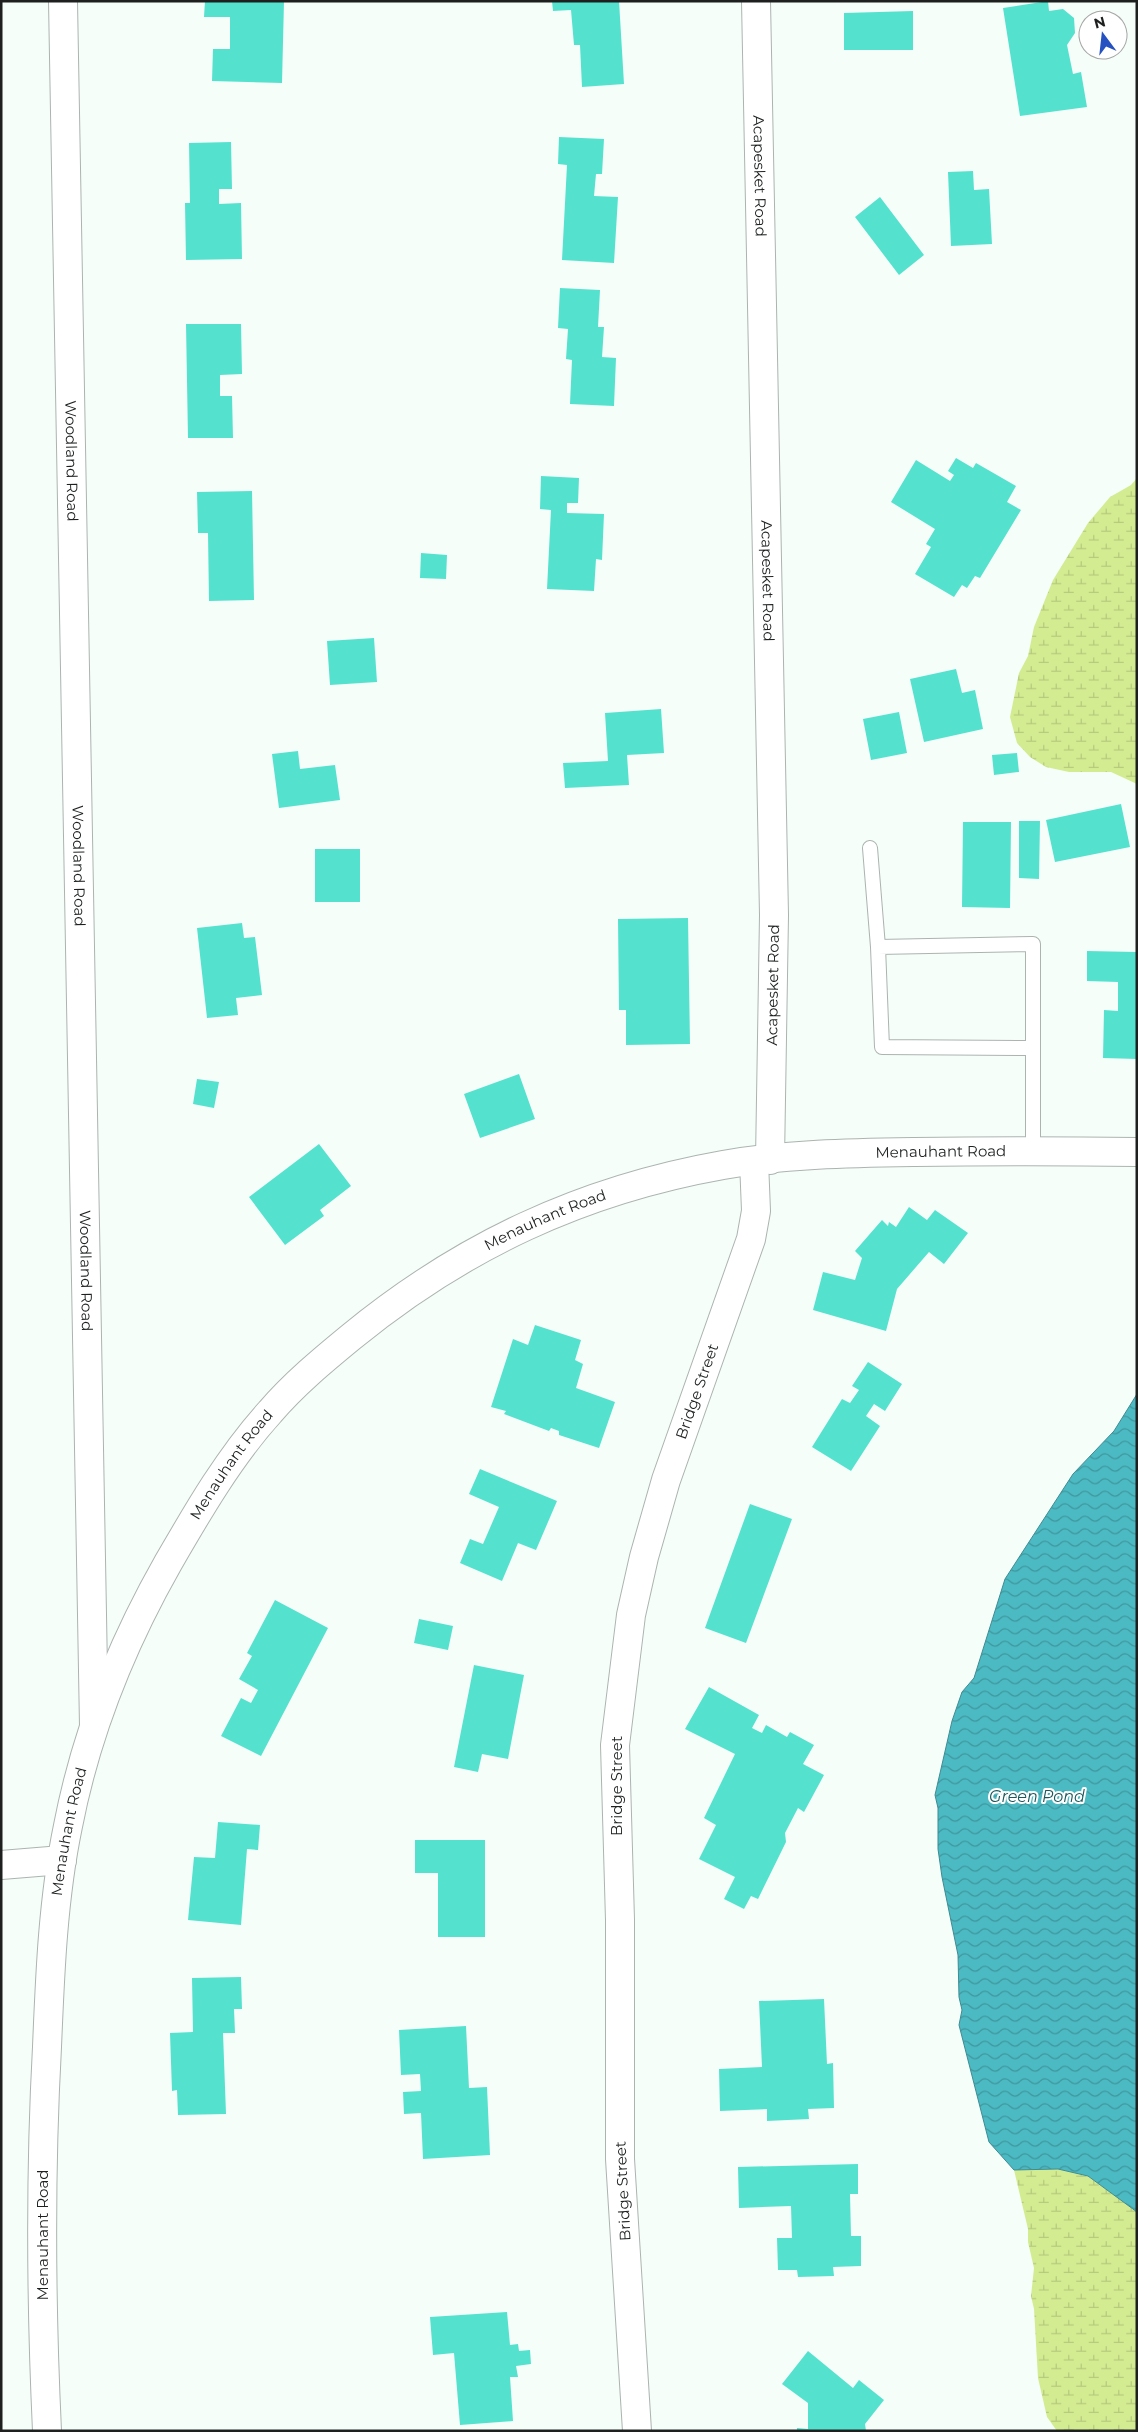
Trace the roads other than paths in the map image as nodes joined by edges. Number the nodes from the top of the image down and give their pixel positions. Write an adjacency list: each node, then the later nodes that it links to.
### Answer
1 (63, 1): 9 (main road, Woodland Road)
2 (756, 1): 8 (main road, Acapesket Road)
3 (870, 848): 4 (lane)
4 (878, 947): 5 (lane); 5 (lane)
5 (1033, 1048): 6 (lane)
6 (1033, 1150): 7 (main road, Menauhant Road); 8 (main road, Menauhant Road)
7 (1137, 1152)
8 (762, 1160): 9 (main road, Menauhant Road); 13 (main road, Bridge Street)
9 (94, 1730): 10 (main road, Menauhant Road)
10 (62, 1860): 11 (main road); 12 (main road, Menauhant Road)
11 (1, 1865)
12 (47, 2431)
13 (636, 2431)

